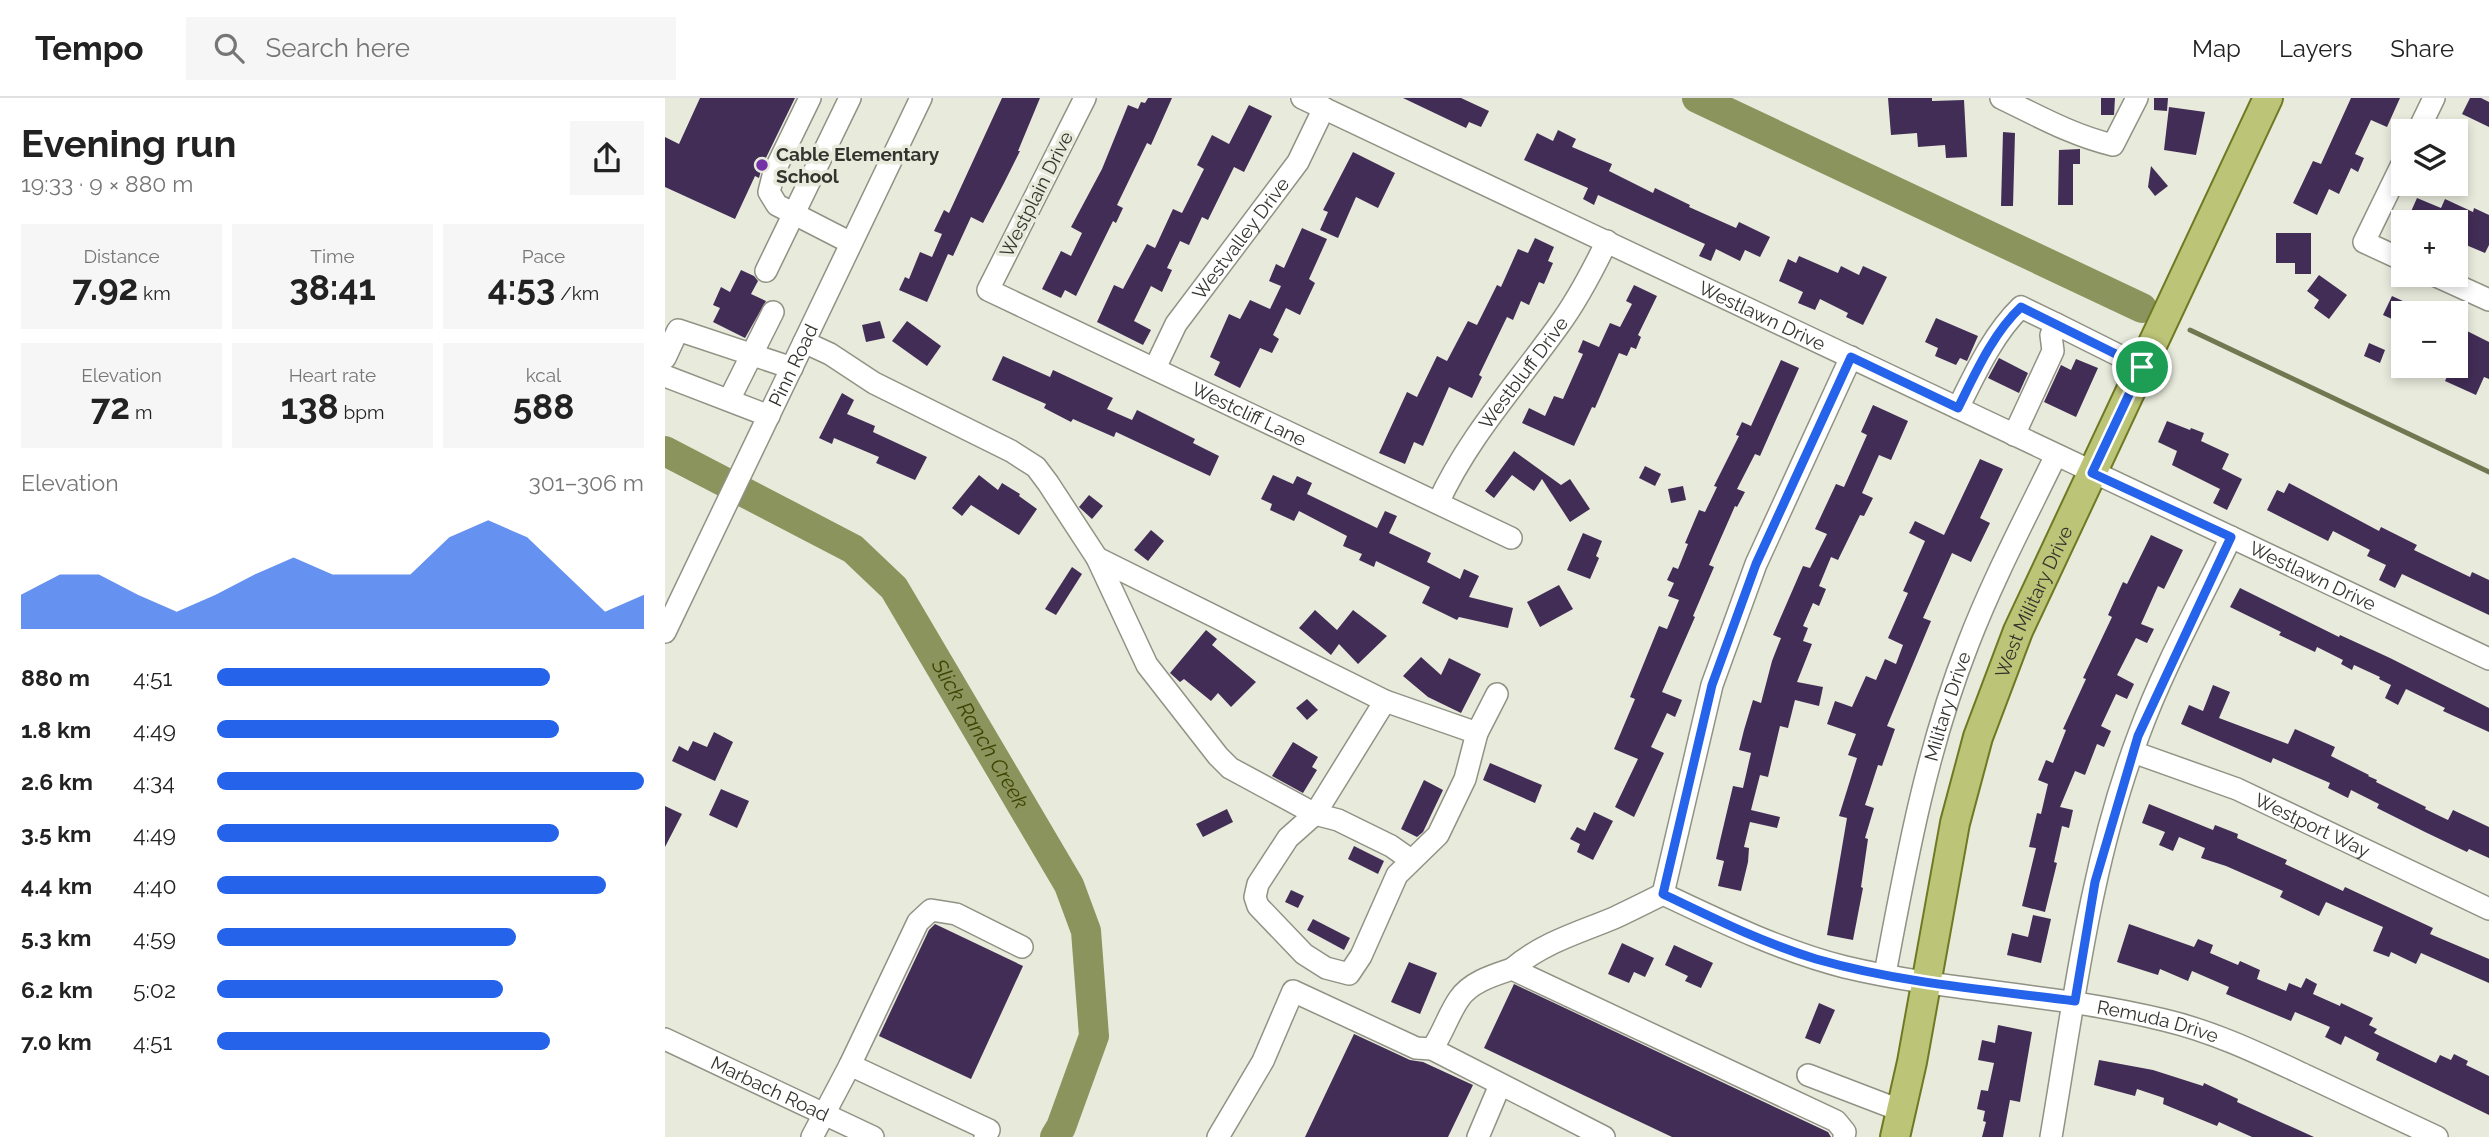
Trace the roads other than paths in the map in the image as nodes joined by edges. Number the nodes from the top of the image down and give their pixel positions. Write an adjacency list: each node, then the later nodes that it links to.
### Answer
1 (810, 98): 13 (street)
2 (851, 98): 13 (street)
3 (921, 98): 15 (street, Pinn Road)
4 (1085, 98): 19 (street, Westplain Drive)
5 (1301, 98): 10 (street, Westlawn Drive)
6 (2001, 98): 7 (street)
7 (2137, 98)
8 (2268, 98): 27 (main road, West Military Drive)
9 (2434, 98): 11 (street)
10 (1324, 108): 14 (street, Westlawn Drive); 29 (street, Westvalley Drive)
11 (2424, 119)
12 (2391, 187): 16 (street)
13 (795, 215): 15 (street); 17 (street)
14 (1607, 242): 25 (street, Westlawn Drive); 37 (street, Westbluff Drive)
15 (851, 243): 23 (street, Pinn Road)
16 (2391, 254)
17 (766, 271)
18 (2460, 287): 20 (street)
19 (988, 290): 29 (street, Westcliff Lane)
20 (2489, 300)
21 (773, 312): 24 (street)
22 (2056, 324): 27 (street); 32 (street); 34 (street)
23 (804, 342): 28 (street, Pinn Road); 40 (street)
24 (751, 356): 26 (street); 28 (street); 31 (street)
25 (1851, 357): 32 (street, Westlawn Drive); 49 (street)
26 (665, 358)
27 (2142, 367): 36 (main road, West Military Drive)
28 (792, 368): 33 (street, Pinn Road)
29 (1155, 368): 37 (street, Westcliff Lane)
30 (665, 376): 31 (street)
31 (729, 400): 33 (street)
32 (1958, 408): 34 (street, Westlawn Drive)
33 (769, 416): 41 (street, Pinn Road)
34 (2014, 435): 35 (street, Westlawn Drive)
35 (2056, 455): 36 (street, Westlawn Drive); 53 (street, Military Drive)
36 (2092, 473): 38 (street, Westlawn Drive); 54 (main road, West Military Drive)
37 (1438, 503): 39 (street, Westcliff Lane)
38 (2231, 537): 42 (street, Westlawn Drive); 46 (street)
39 (1511, 538)
40 (1097, 558): 44 (street); 47 (street)
41 (665, 632)
42 (2489, 659)
43 (1497, 694): 45 (street)
44 (1385, 701): 45 (street); 47 (street)
45 (1478, 733): 48 (street)
46 (2133, 752): 50 (street, Westport Way); 55 (street)
47 (1315, 814): 48 (street); 48 (street)
48 (1411, 860)
49 (1663, 894): 52 (street); 53 (street, Remuda Drive)
50 (2489, 909)
51 (1022, 947): 58 (street)
52 (1512, 969): 57 (street); 69 (street)
53 (1885, 974): 54 (street, Remuda Drive)
54 (1927, 983): 55 (street, Remuda Drive); 62 (main road, West Military Drive)
55 (2075, 1001): 70 (street); 71 (street, Remuda Drive)
56 (665, 1039): 61 (street, Marbach Road)
57 (1431, 1049): 60 (street); 66 (street)
58 (850, 1065): 61 (street); 65 (street)
59 (1808, 1075): 62 (street)
60 (1500, 1086): 67 (street); 68 (street)
61 (824, 1114): 63 (street); 64 (street, Marbach Road)
62 (1898, 1124)
63 (812, 1137)
64 (873, 1137)
65 (985, 1137)
66 (1218, 1137)
67 (1478, 1137)
68 (1604, 1137)
69 (1843, 1137)
70 (2051, 1137)
71 (2437, 1137)

